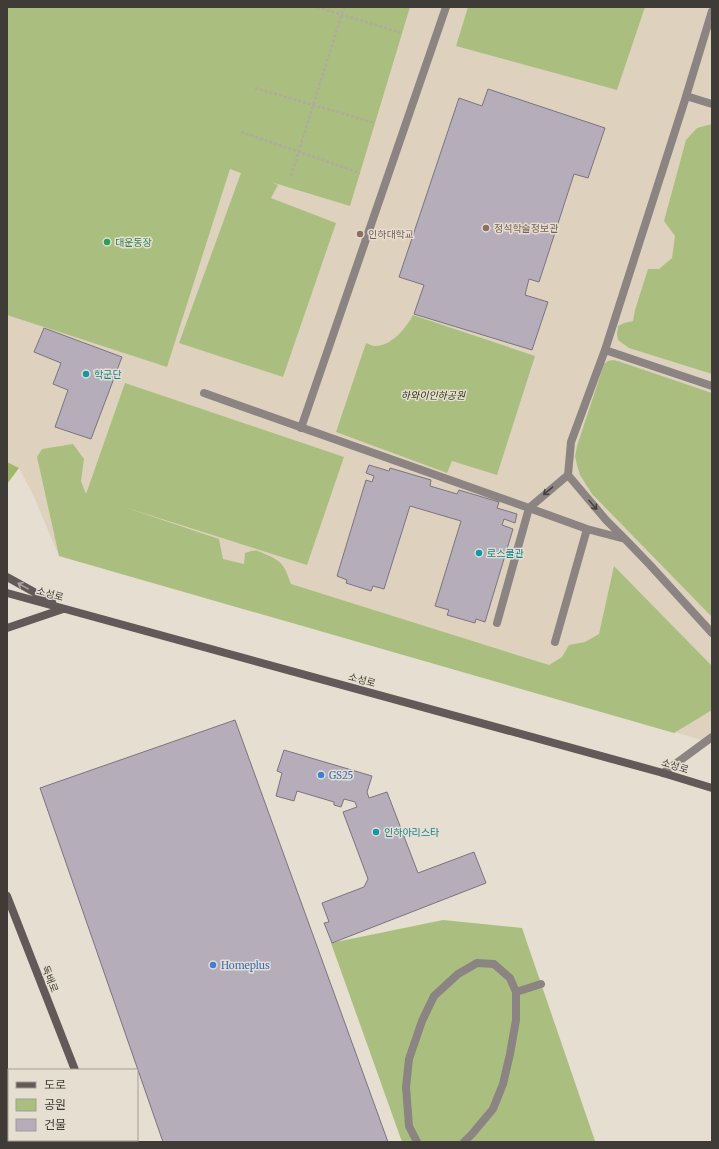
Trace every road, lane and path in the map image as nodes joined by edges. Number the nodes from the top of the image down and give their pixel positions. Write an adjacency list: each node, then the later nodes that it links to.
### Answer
1 (317, 7): 5 (path)
2 (344, 7): 5 (path)
3 (446, 7): 19 (street)
4 (712, 11): 8 (street)
5 (341, 14): 6 (path); 10 (path)
6 (402, 33)
7 (255, 88): 10 (path)
8 (686, 96): 9 (street); 16 (street)
9 (712, 104)
10 (313, 105): 11 (path); 13 (path)
11 (375, 123)
12 (241, 132): 13 (path)
13 (298, 151): 14 (path); 15 (path)
14 (360, 173)
15 (291, 176)
16 (604, 350): 17 (street); 20 (street)
17 (712, 386)
18 (204, 393): 19 (street)
19 (301, 428): 21 (street)
20 (568, 475): 21 (street, one-way to 21); 23 (street, one-way to 23)
21 (529, 508): 22 (street); 27 (street)
22 (587, 529): 23 (street); 30 (street)
23 (625, 539): 29 (street)
24 (7, 577): 26 (main road, one-way to 24)
25 (7, 593): 26 (main road, 소성로)
26 (64, 609): 28 (main road); 32 (main road, 소성로)
27 (497, 623)
28 (7, 628)
29 (712, 633)
30 (555, 642)
31 (712, 737): 32 (street)
32 (663, 773): 33 (main road, 소성로)
33 (712, 788)
34 (7, 896): 37 (main road, 독배로)
35 (541, 984): 36 (street)
36 (516, 992): 38 (street); 39 (street)
37 (75, 1069)
38 (417, 1142)
39 (464, 1142)

